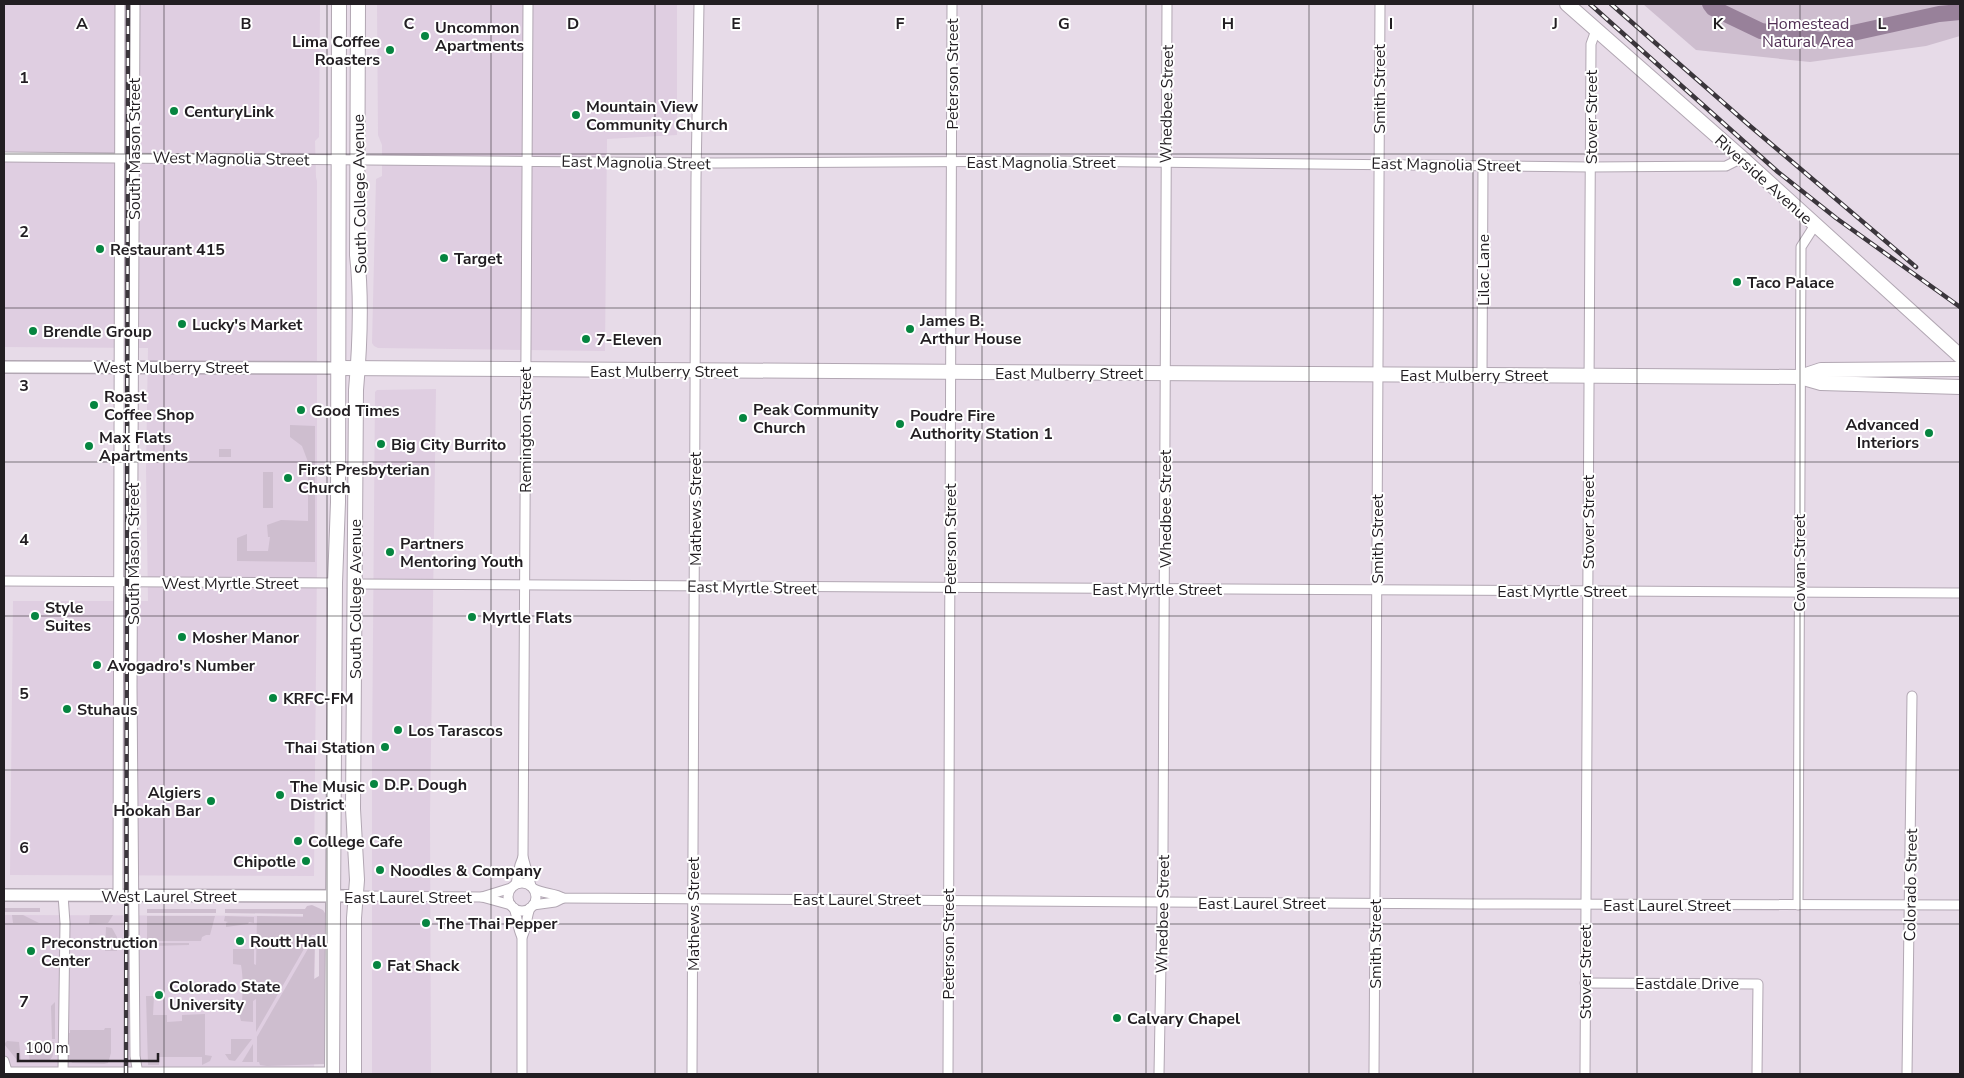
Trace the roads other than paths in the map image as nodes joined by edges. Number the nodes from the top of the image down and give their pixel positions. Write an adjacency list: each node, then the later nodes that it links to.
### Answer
1 (120, 4): 13 (street, South Mason Street)
2 (135, 4): 14 (street, South Mason Street)
3 (339, 4): 16 (highway, South College Avenue)
4 (358, 4): 17 (highway, South College Avenue)
5 (528, 4): 18 (street, Remington Street)
6 (699, 4): 21 (street, Mathews Street)
7 (952, 4): 19 (street, Peterson Street)
8 (1167, 4): 20 (street, Whedbee Street)
9 (1380, 4): 22 (street, Smith Street)
10 (1567, 4): 11 (highway, Riverside Avenue)
11 (1596, 30): 15 (highway, Riverside Avenue); 24 (street, Stover Street)
12 (4, 156): 13 (street, West Magnolia Street)
13 (119, 157): 14 (street, West Magnolia Street); 28 (street, South Mason Street)
14 (134, 157): 16 (street, West Magnolia Street); 29 (street, South Mason Street)
15 (1742, 158): 24 (street, East Magnolia Street); 25 (highway, Riverside Avenue)
16 (339, 159): 17 (street, East Magnolia Street); 30 (highway, South College Avenue)
17 (357, 159): 18 (street, East Magnolia Street); 31 (highway, South College Avenue)
18 (526, 161): 21 (street, East Magnolia Street); 33 (street, Remington Street)
19 (951, 162): 20 (street, East Magnolia Street); 21 (street, East Magnolia Street); 35 (street, Peterson Street)
20 (1165, 162): 22 (street, East Magnolia Street); 36 (street, Whedbee Street)
21 (698, 163): 34 (street, Mathews Street)
22 (1379, 164): 23 (street, East Magnolia Street); 37 (street, Smith Street)
23 (1483, 164): 24 (street, East Magnolia Street); 38 (street, Lilac Lane)
24 (1590, 166): 39 (street, Stover Street)
25 (1815, 225): 26 (highway, Riverside Avenue); 40 (street, Cowan Street)
26 (1960, 356)
27 (4, 367): 28 (main road, West Mulberry Street)
28 (120, 367): 29 (main road, West Mulberry Street); 44 (street, South Mason Street)
29 (134, 367): 30 (main road, West Mulberry Street); 45 (street, South Mason Street)
30 (337, 368): 31 (highway, East Mulberry Street); 42 (highway, South College Avenue)
31 (358, 368): 33 (highway, East Mulberry Street); 47 (highway, South College Avenue)
32 (1960, 369): 40 (highway, East Mulberry Street)
33 (525, 370): 34 (highway, East Mulberry Street); 48 (street, Remington Street)
34 (695, 371): 35 (highway, East Mulberry Street); 49 (street, Mathews Street)
35 (951, 372): 36 (highway, East Mulberry Street); 50 (street, Peterson Street)
36 (1165, 374): 37 (highway, East Mulberry Street); 51 (street, Whedbee Street)
37 (1378, 375): 38 (highway, East Mulberry Street); 52 (street, Smith Street)
38 (1482, 376): 39 (highway, East Mulberry Street)
39 (1589, 376): 40 (highway, East Mulberry Street); 53 (street, Stover Street)
40 (1800, 378): 41 (highway, East Mulberry Street); 54 (street, Cowan Street)
41 (1960, 388)
42 (338, 502): 46 (highway, South College Avenue); 47 (highway)
43 (4, 581): 44 (street, West Myrtle Street)
44 (120, 582): 45 (street, West Myrtle Street); 63 (street, South Mason Street)
45 (133, 582): 46 (street, West Myrtle Street); 64 (street, South Mason Street)
46 (335, 583): 56 (highway); 65 (highway, South College Avenue)
47 (355, 584): 48 (street, East Myrtle Street); 56 (highway, South College Avenue)
48 (524, 586): 49 (street, East Myrtle Street); 58 (street, Remington Street)
49 (694, 586): 50 (street, East Myrtle Street); 69 (street, Mathews Street)
50 (950, 588): 51 (street, East Myrtle Street); 70 (street, Peterson Street)
51 (1164, 589): 52 (street, East Myrtle Street); 71 (street, Whedbee Street)
52 (1377, 590): 53 (street, East Myrtle Street); 72 (street, Smith Street)
53 (1588, 591): 54 (street, East Myrtle Street); 73 (street, Stover Street)
54 (1799, 592): 55 (street, East Myrtle Street); 74 (street, Cowan Street)
55 (1960, 593)
56 (354, 676): 66 (highway, South College Avenue)
57 (1912, 696): 75 (street, Colorado Street)
58 (523, 857): 59 (street, Remington Street); 60 (street, Remington Street)
59 (514, 886): 60 (street); 67 (street, East Laurel Street); 77 (street)
60 (532, 887): 68 (street, East Laurel Street); 78 (street)
61 (4, 895): 62 (main road, West Laurel Street)
62 (63, 895): 63 (main road, West Laurel Street); 82 (street)
63 (118, 896): 64 (main road, West Laurel Street)
64 (134, 896): 65 (main road, West Laurel Street); 84 (street, South Mason Street)
65 (334, 896): 66 (main road, East Laurel Street); 85 (highway, South College Avenue)
66 (356, 896): 67 (street, East Laurel Street); 86 (highway, South College Avenue)
67 (482, 897): 77 (street, East Laurel Street)
68 (563, 898): 69 (street, East Laurel Street); 78 (street, East Laurel Street)
69 (692, 899): 70 (street, East Laurel Street); 88 (street, Mathews Street)
70 (948, 900): 71 (street, East Laurel Street); 89 (street, Peterson Street)
71 (1162, 902): 72 (street, East Laurel Street); 90 (street, Whedbee Street)
72 (1375, 904): 73 (street, East Laurel Street); 91 (street, Smith Street)
73 (1586, 905): 74 (street, East Laurel Street); 80 (street, Stover Street)
74 (1798, 905): 75 (street, East Laurel Street)
75 (1910, 905): 76 (street, East Laurel Street); 94 (street, Colorado Street)
76 (1960, 905)
77 (512, 907): 78 (street); 79 (street)
78 (532, 907): 79 (street)
79 (522, 937): 87 (street)
80 (1585, 983): 92 (street, Stover Street); 93 (street, Eastdale Drive)
81 (4, 1061): 83 (street)
82 (63, 1071): 83 (street); 84 (street)
83 (8, 1073)
84 (138, 1073): 85 (street)
85 (332, 1073)
86 (354, 1074)
87 (522, 1074)
88 (692, 1074)
89 (948, 1074)
90 (1159, 1074)
91 (1374, 1074)
92 (1585, 1074)
93 (1757, 1074)
94 (1907, 1074)

